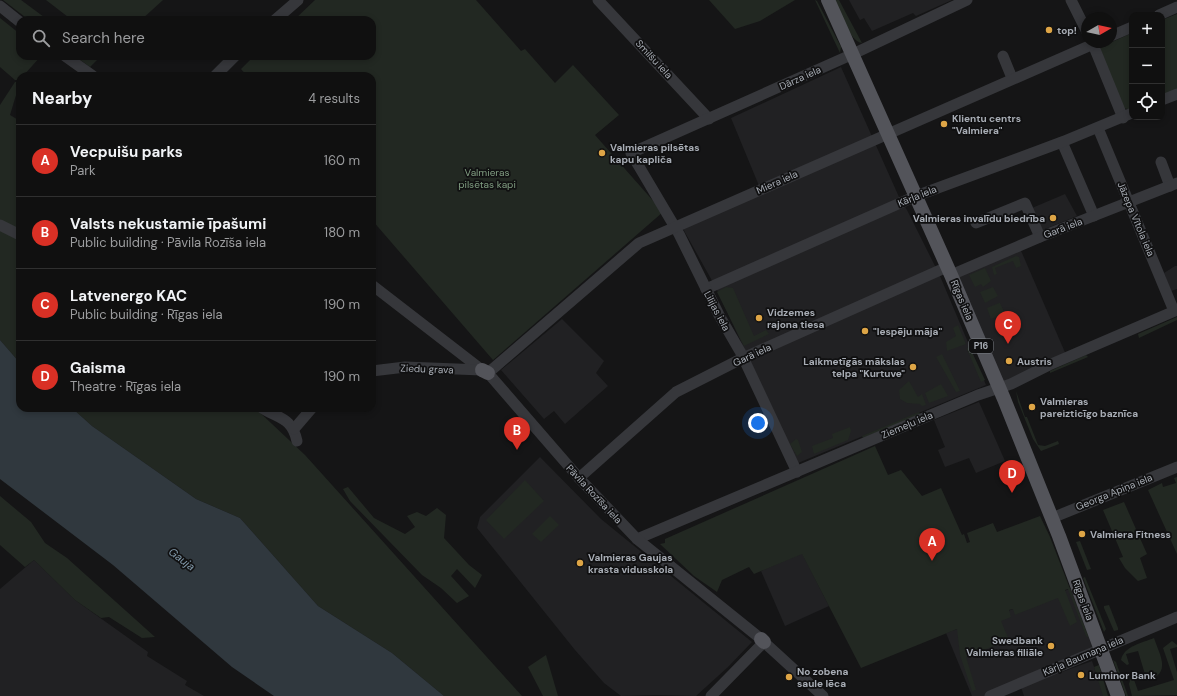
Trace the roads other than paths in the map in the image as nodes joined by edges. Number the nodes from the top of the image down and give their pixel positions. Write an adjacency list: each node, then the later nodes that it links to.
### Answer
1 (298, 0): 10 (street)
2 (598, 0): 28 (street, Smilšu iela)
3 (821, 0): 13 (main road, Rīgas iela / P16)
4 (828, 0): 13 (main road, Rīgas iela / P16)
5 (967, 0): 18 (street, Dārza iela)
6 (1071, 0): 12 (street)
7 (0, 6): 11 (street)
8 (1177, 7): 9 (street)
9 (1165, 12)
10 (280, 16)
11 (16, 19)
12 (1081, 20)
13 (838, 23): 18 (main road, Rīgas iela / P16)
14 (1129, 28): 15 (street)
15 (1117, 33)
16 (1082, 48): 24 (street, Miera iela)
17 (1096, 48): 27 (street)
18 (853, 54): 28 (street, Dārza iela); 30 (main road, Rīgas iela / P16)
19 (1003, 56): 24 (street)
20 (71, 60): 22 (street)
21 (232, 60): 23 (street)
22 (87, 72)
23 (219, 72)
24 (1012, 78): 30 (street, Miera iela)
25 (1177, 94): 26 (street)
26 (1165, 99)
27 (1128, 116): 29 (street, Kārļa iela)
28 (709, 119): 32 (street, Dārza iela)
29 (1098, 128): 31 (street, Kārļa iela); 36 (street, Jāzepa Vītola iela)
30 (888, 133): 35 (main road, Rīgas iela / P16); 40 (street, Miera iela)
31 (1062, 142): 35 (street, Kārļa iela); 37 (street)
32 (631, 153): 40 (street, Lilijas iela)
33 (1161, 162): 34 (street)
34 (1174, 185): 36 (street, Garā iela)
35 (916, 196): 43 (main road, Rīgas iela / P16); 45 (street, Kārļa iela)
36 (1129, 203): 37 (street, Garā iela); 46 (street, Jāzepa Vītola iela)
37 (1094, 216): 42 (street, Garā iela)
38 (976, 223): 42 (street)
39 (0, 225): 41 (street)
40 (675, 226): 45 (street, Lilijas iela); 49 (street, Miera iela)
41 (16, 233)
42 (1040, 237): 43 (street, Garā iela)
43 (949, 271): 47 (street, Garā iela); 50 (main road, Rīgas iela / P16)
44 (376, 288): 49 (street, Pāvila Rozīša iela)
45 (706, 289): 47 (street, Lilijas iela)
46 (1175, 311): 50 (street, Ziemeļu iela)
47 (743, 358): 56 (street, Lilijas iela); 57 (street, Garā iela)
48 (376, 371): 49 (street, Ziedu grava)
49 (485, 372): 57 (street, Pāvila Rozīša iela)
50 (999, 388): 56 (street, Ziemeļu iela); 58 (main road, Rīgas iela / P16)
51 (270, 412): 53 (street)
52 (309, 412): 53 (street)
53 (294, 429): 54 (street)
54 (297, 440)
55 (1177, 467): 58 (street, Georga Apiņa iela)
56 (796, 472): 59 (street, Ziemeļu iela)
57 (579, 478): 59 (street, Pāvila Rozīša iela)
58 (1052, 518): 62 (main road, Rīgas iela / P16)
59 (637, 539): 61 (street, Pāvila Rozīša iela)
60 (1177, 617): 62 (street, Kārļa Baumaņa iela)
61 (763, 640): 63 (street); 64 (street, Pāvila Rozīša iela)
62 (1101, 649): 65 (street, Kārļa Baumaņa iela); 66 (main road, Rīgas iela / P16); 67 (main road, Rīgas iela / P16)
63 (711, 696)
64 (823, 696)
65 (990, 696)
66 (1113, 696)
67 (1118, 696)

